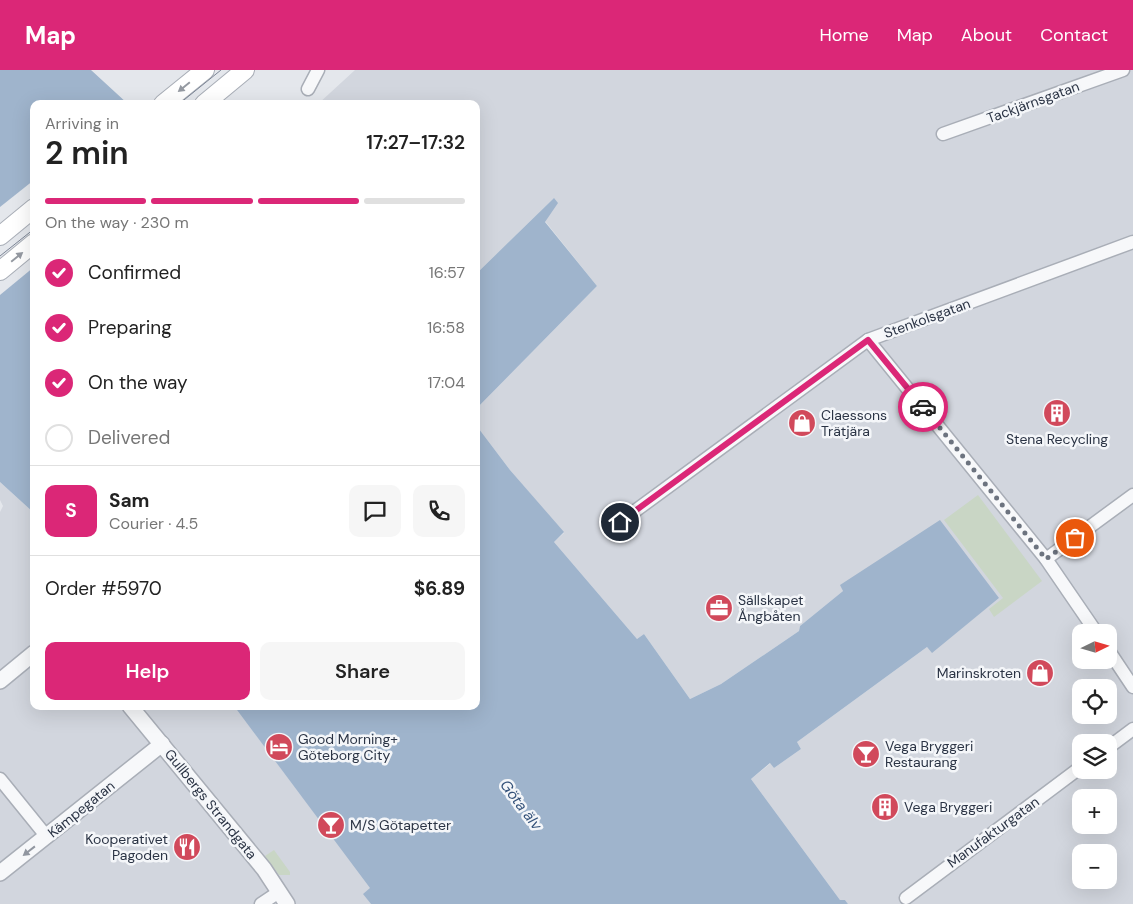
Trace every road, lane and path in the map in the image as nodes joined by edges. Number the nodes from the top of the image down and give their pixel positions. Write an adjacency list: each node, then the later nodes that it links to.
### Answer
1 (205, 70): 6 (main road, one-way to 6)
2 (245, 70): 7 (main road)
3 (318, 70): 5 (street)
4 (1124, 70): 8 (street, Tackjärnsgatan)
5 (308, 89)
6 (168, 100)
7 (209, 100)
8 (943, 134)
9 (30, 211): 10 (main road)
10 (0, 236)
11 (1133, 242): 14 (street, Stenkolsgatan)
12 (30, 246): 13 (main road, one-way to 12)
13 (0, 271)
14 (868, 340): 16 (street, Stenkolsgatan); 17 (street)
15 (1133, 495): 17 (street)
16 (620, 522)
17 (1046, 559): 18 (street)
18 (1091, 624)
19 (30, 656): 21 (street)
20 (1118, 665): 22 (street)
21 (0, 681)
22 (1133, 687)
23 (133, 710): 26 (street, Gullbergs Strandgata)
24 (1133, 729): 25 (street)
25 (1117, 741)
26 (162, 744): 29 (street, Kämpegatan); 31 (street, Gullbergs Strandgata)
27 (1072, 774): 32 (street, Manufakturgatan)
28 (0, 779): 29 (street)
29 (47, 837): 30 (street, Kämpegatan, one-way to 30)
30 (0, 873)
31 (283, 898): 33 (street)
32 (906, 898)
33 (260, 904)

